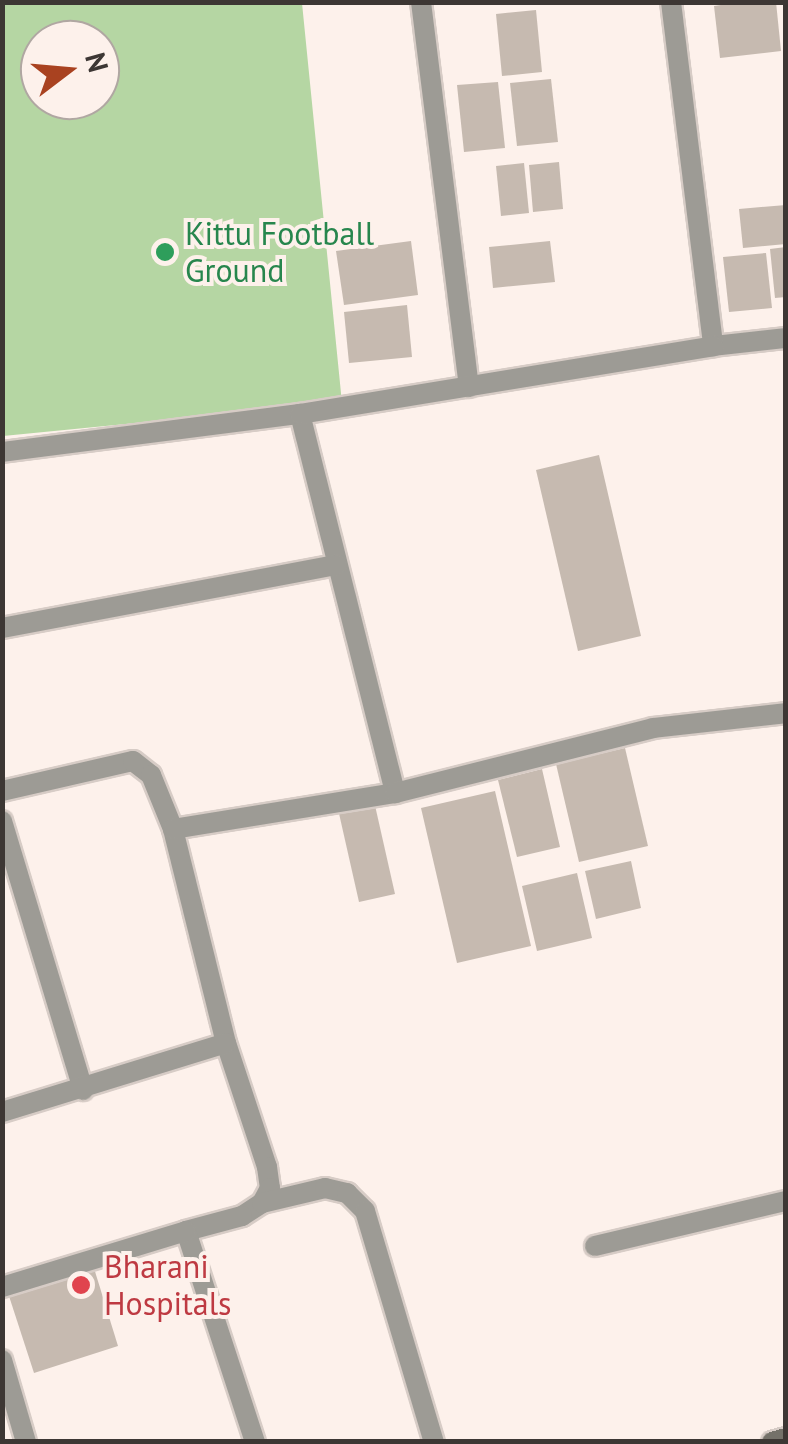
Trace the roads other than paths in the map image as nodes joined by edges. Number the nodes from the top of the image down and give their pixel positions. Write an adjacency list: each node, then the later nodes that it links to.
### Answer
1 (421, 2): 5 (street)
2 (670, 2): 4 (street)
3 (786, 338): 4 (street)
4 (713, 346): 5 (street)
5 (468, 387): 6 (street)
6 (300, 414): 7 (street); 8 (street)
7 (2, 452)
8 (338, 565): 9 (street); 12 (street)
9 (2, 628)
10 (786, 713): 12 (street)
11 (2, 791): 14 (street)
12 (394, 793): 14 (street)
13 (2, 821): 16 (street)
14 (173, 829): 15 (street)
15 (226, 1043): 16 (street); 19 (street)
16 (83, 1090): 17 (street)
17 (2, 1112)
18 (786, 1201): 21 (street)
19 (262, 1203): 20 (street); 27 (street)
20 (186, 1231): 22 (street); 26 (street)
21 (596, 1246)
22 (2, 1286)
23 (2, 1360): 25 (street)
24 (786, 1438): 28 (main road)
25 (26, 1442)
26 (256, 1442)
27 (434, 1442)
28 (772, 1442)

